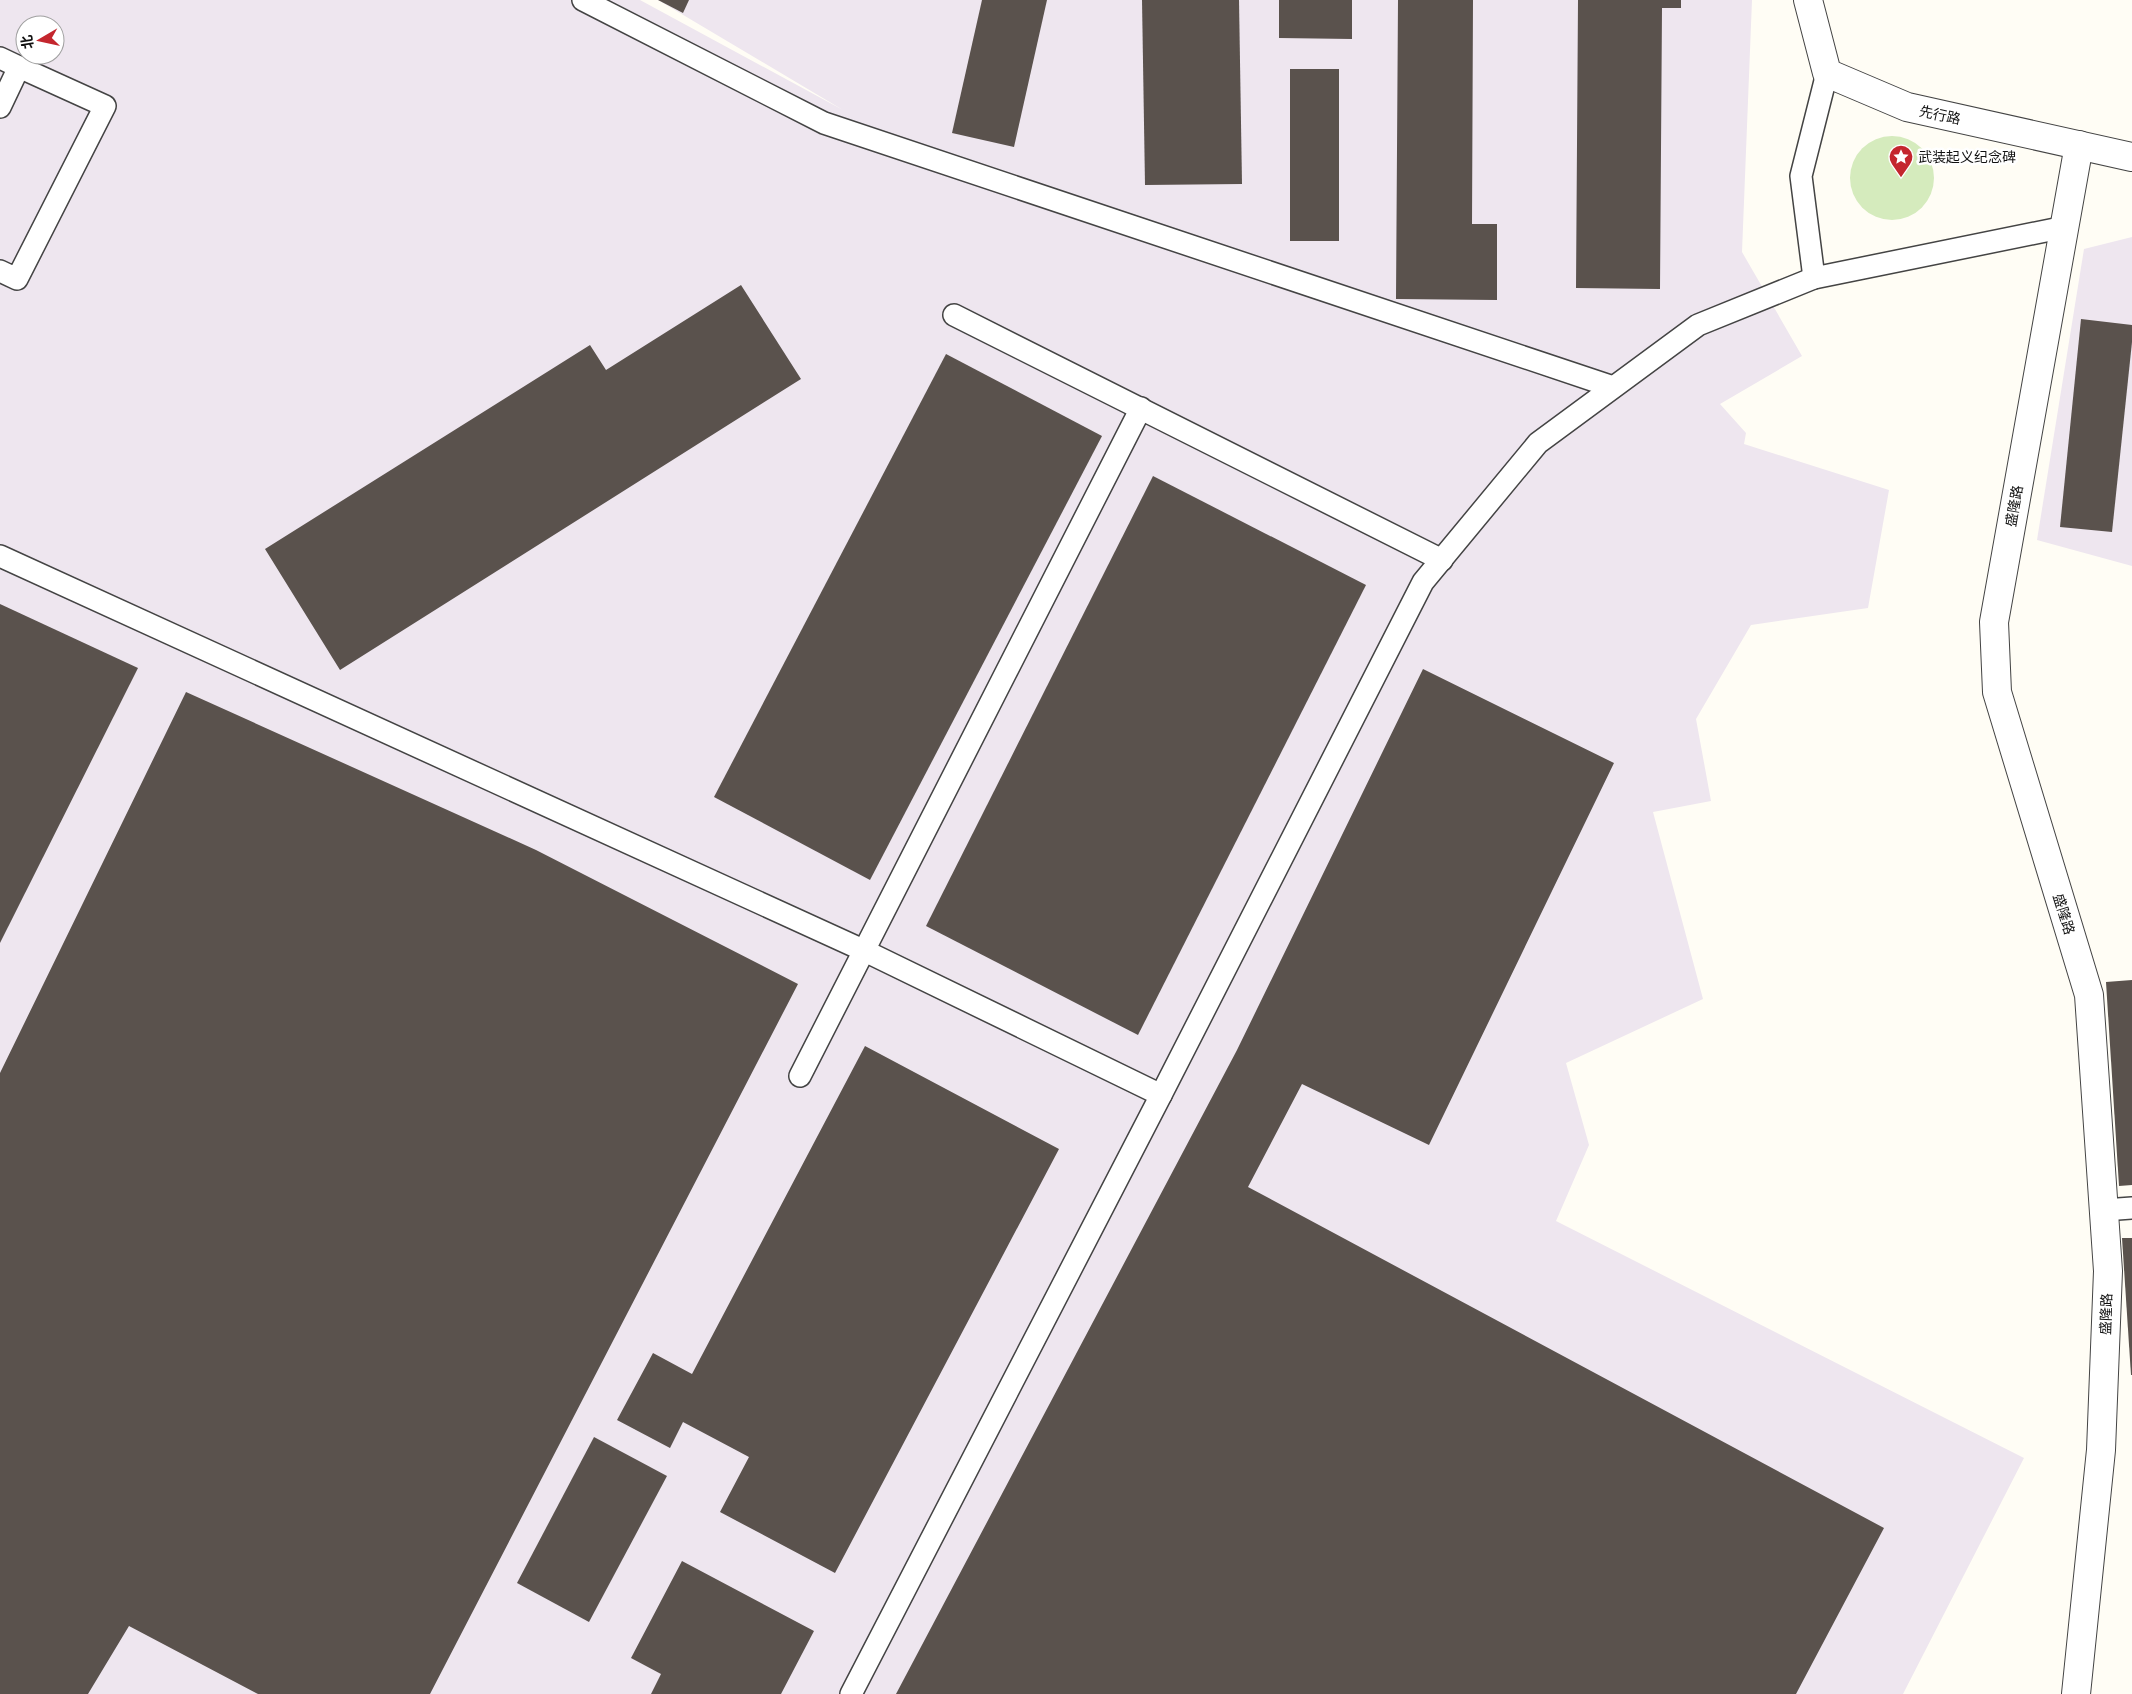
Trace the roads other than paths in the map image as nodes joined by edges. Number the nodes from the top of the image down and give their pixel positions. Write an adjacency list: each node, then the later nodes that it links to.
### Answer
1 (583, 0): 12 (lane)
2 (1808, 0): 4 (street)
3 (9, 63): 5 (lane); 9 (lane)
4 (1827, 73): 6 (street, 先行路); 10 (lane)
5 (0, 107)
6 (2079, 145): 7 (street, 先行路); 8 (street, 盛隆路)
7 (2132, 156)
8 (2064, 226): 10 (lane); 20 (street, 盛隆路)
9 (0, 271)
10 (1814, 278): 12 (lane)
11 (954, 315): 13 (lane)
12 (1613, 387): 15 (lane)
13 (1141, 408): 15 (lane); 16 (lane)
14 (0, 556): 16 (lane)
15 (1442, 560): 18 (lane)
16 (865, 951): 17 (lane); 18 (lane)
17 (800, 1076)
18 (1161, 1095): 21 (lane)
19 (2132, 1208): 20 (lane)
20 (2104, 1210): 22 (street, 盛隆路)
21 (851, 1694)
22 (2076, 1694)

